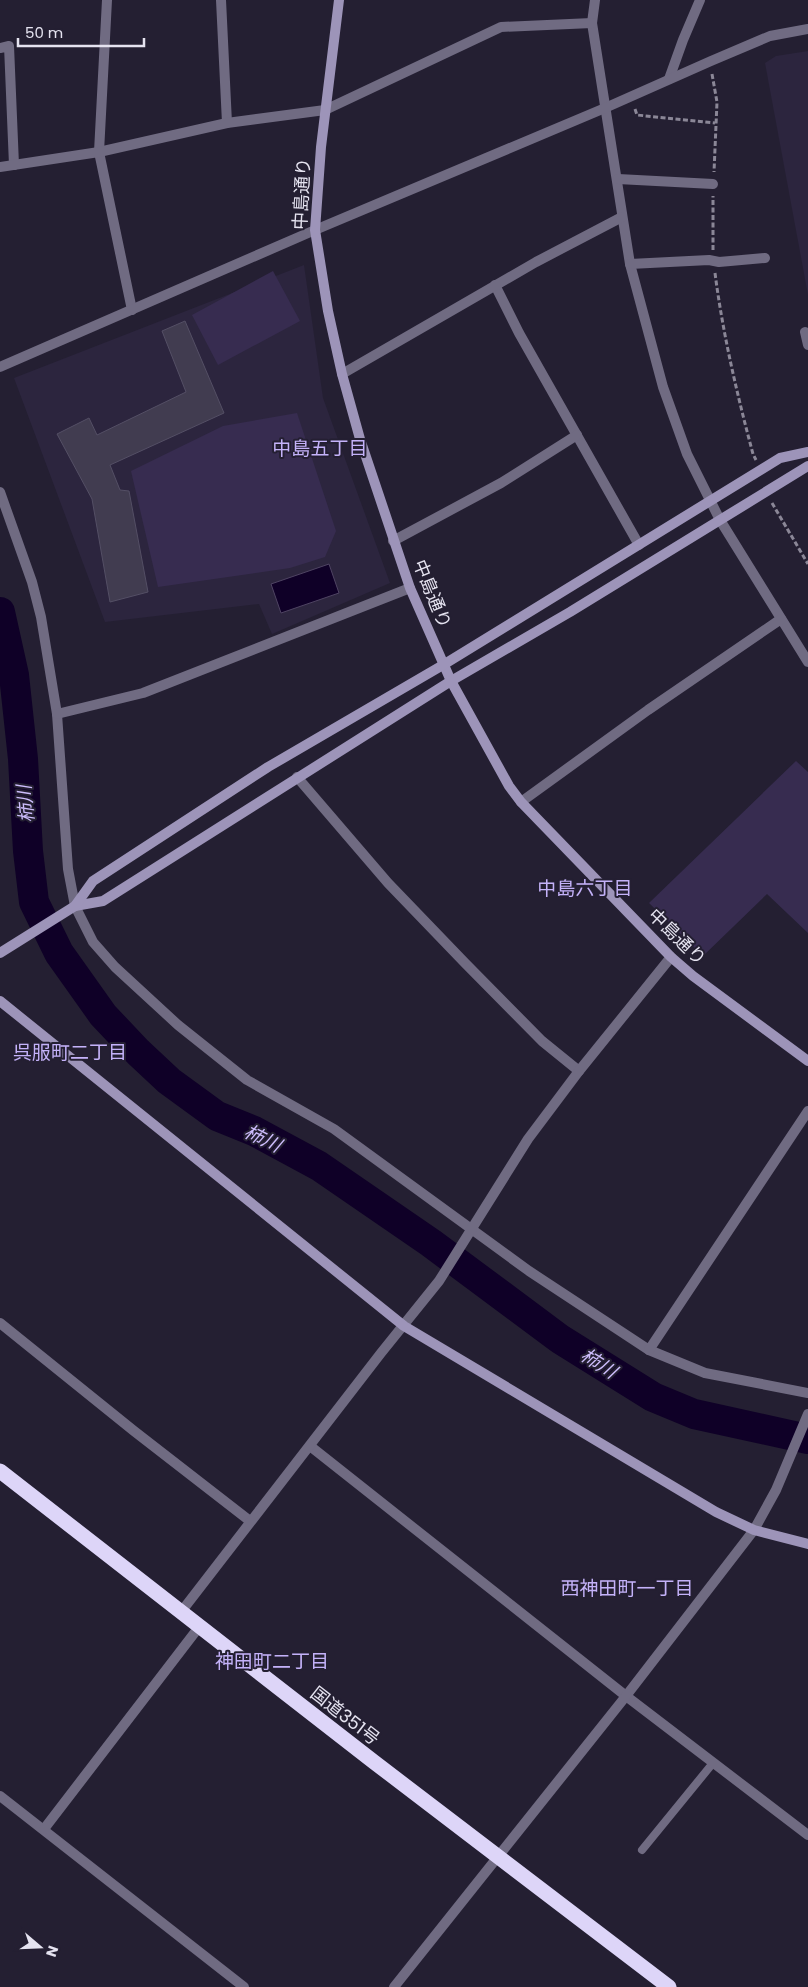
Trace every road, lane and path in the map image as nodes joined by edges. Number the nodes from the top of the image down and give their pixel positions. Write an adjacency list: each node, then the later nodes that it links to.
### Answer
1 (107, 0): 15 (street)
2 (221, 0): 13 (street)
3 (338, 0): 12 (street, 中島通り)
4 (595, 0): 6 (street)
5 (700, 0): 9 (street)
6 (592, 23): 11 (street); 12 (street)
7 (808, 29): 9 (street)
8 (0, 48): 16 (street)
9 (669, 79): 10 (street)
10 (631, 96): 11 (street); 14 (path)
11 (605, 108): 18 (street); 21 (street)
12 (325, 110): 13 (street); 21 (street, 中島通り)
13 (227, 123): 15 (street)
14 (715, 123)
15 (99, 152): 16 (street); 25 (street)
16 (14, 164): 17 (street)
17 (0, 167)
18 (618, 179): 19 (street); 20 (street)
19 (713, 184)
20 (622, 217): 23 (street); 24 (street)
21 (315, 230): 25 (street); 29 (street, 中島通り)
22 (765, 258): 23 (street)
23 (630, 264): 35 (street)
24 (495, 285): 29 (street); 30 (street)
25 (132, 310): 28 (street)
26 (805, 332): 27 (street)
27 (808, 345)
28 (0, 367)
29 (342, 374): 37 (street, 中島通り)
30 (577, 435): 37 (street); 38 (street)
31 (808, 452): 35 (street)
32 (808, 466): 34 (street)
33 (0, 492): 45 (street)
34 (765, 492): 36 (street); 39 (path)
35 (711, 500): 36 (street); 38 (street)
36 (720, 520): 41 (street); 44 (street)
37 (393, 540): 40 (street, 中島通り)
38 (639, 545): 43 (street)
39 (808, 564)
40 (410, 588): 43 (street, 中島通り); 45 (street)
41 (781, 620): 42 (street); 47 (street)
42 (808, 662)
43 (443, 664): 44 (street, 中島通り); 48 (street)
44 (451, 681): 46 (street); 47 (street, 中島通り)
45 (57, 714): 48 (street)
46 (297, 777): 48 (street); 53 (street)
47 (521, 802): 50 (street, 中島通り)
48 (75, 906): 49 (street); 55 (street)
49 (4, 951)
50 (671, 957): 52 (street, 中島通り); 53 (street)
51 (0, 1001): 57 (street)
52 (808, 1061)
53 (579, 1071): 55 (street)
54 (808, 1111): 58 (street)
55 (468, 1233): 57 (street); 58 (street)
56 (0, 1323): 63 (street)
57 (404, 1326): 61 (street); 64 (street)
58 (649, 1350): 59 (street)
59 (808, 1393)
60 (808, 1414): 64 (street)
61 (310, 1446): 63 (street); 68 (street)
62 (0, 1471): 66 (highway, 国道351号)
63 (250, 1521): 66 (street)
64 (754, 1530): 65 (street); 68 (street)
65 (808, 1544)
66 (181, 1612): 67 (highway, 国道351号)
67 (199, 1627): 71 (street); 74 (highway, 国道351号)
68 (626, 1696): 69 (street); 74 (street)
69 (713, 1763): 72 (street); 73 (lane)
70 (2, 1801): 71 (street)
71 (44, 1829): 75 (street)
72 (808, 1835)
73 (642, 1850)
74 (497, 1857): 76 (street); 77 (highway, 国道351号)
75 (244, 1987)
76 (394, 1987)
77 (669, 1987)

